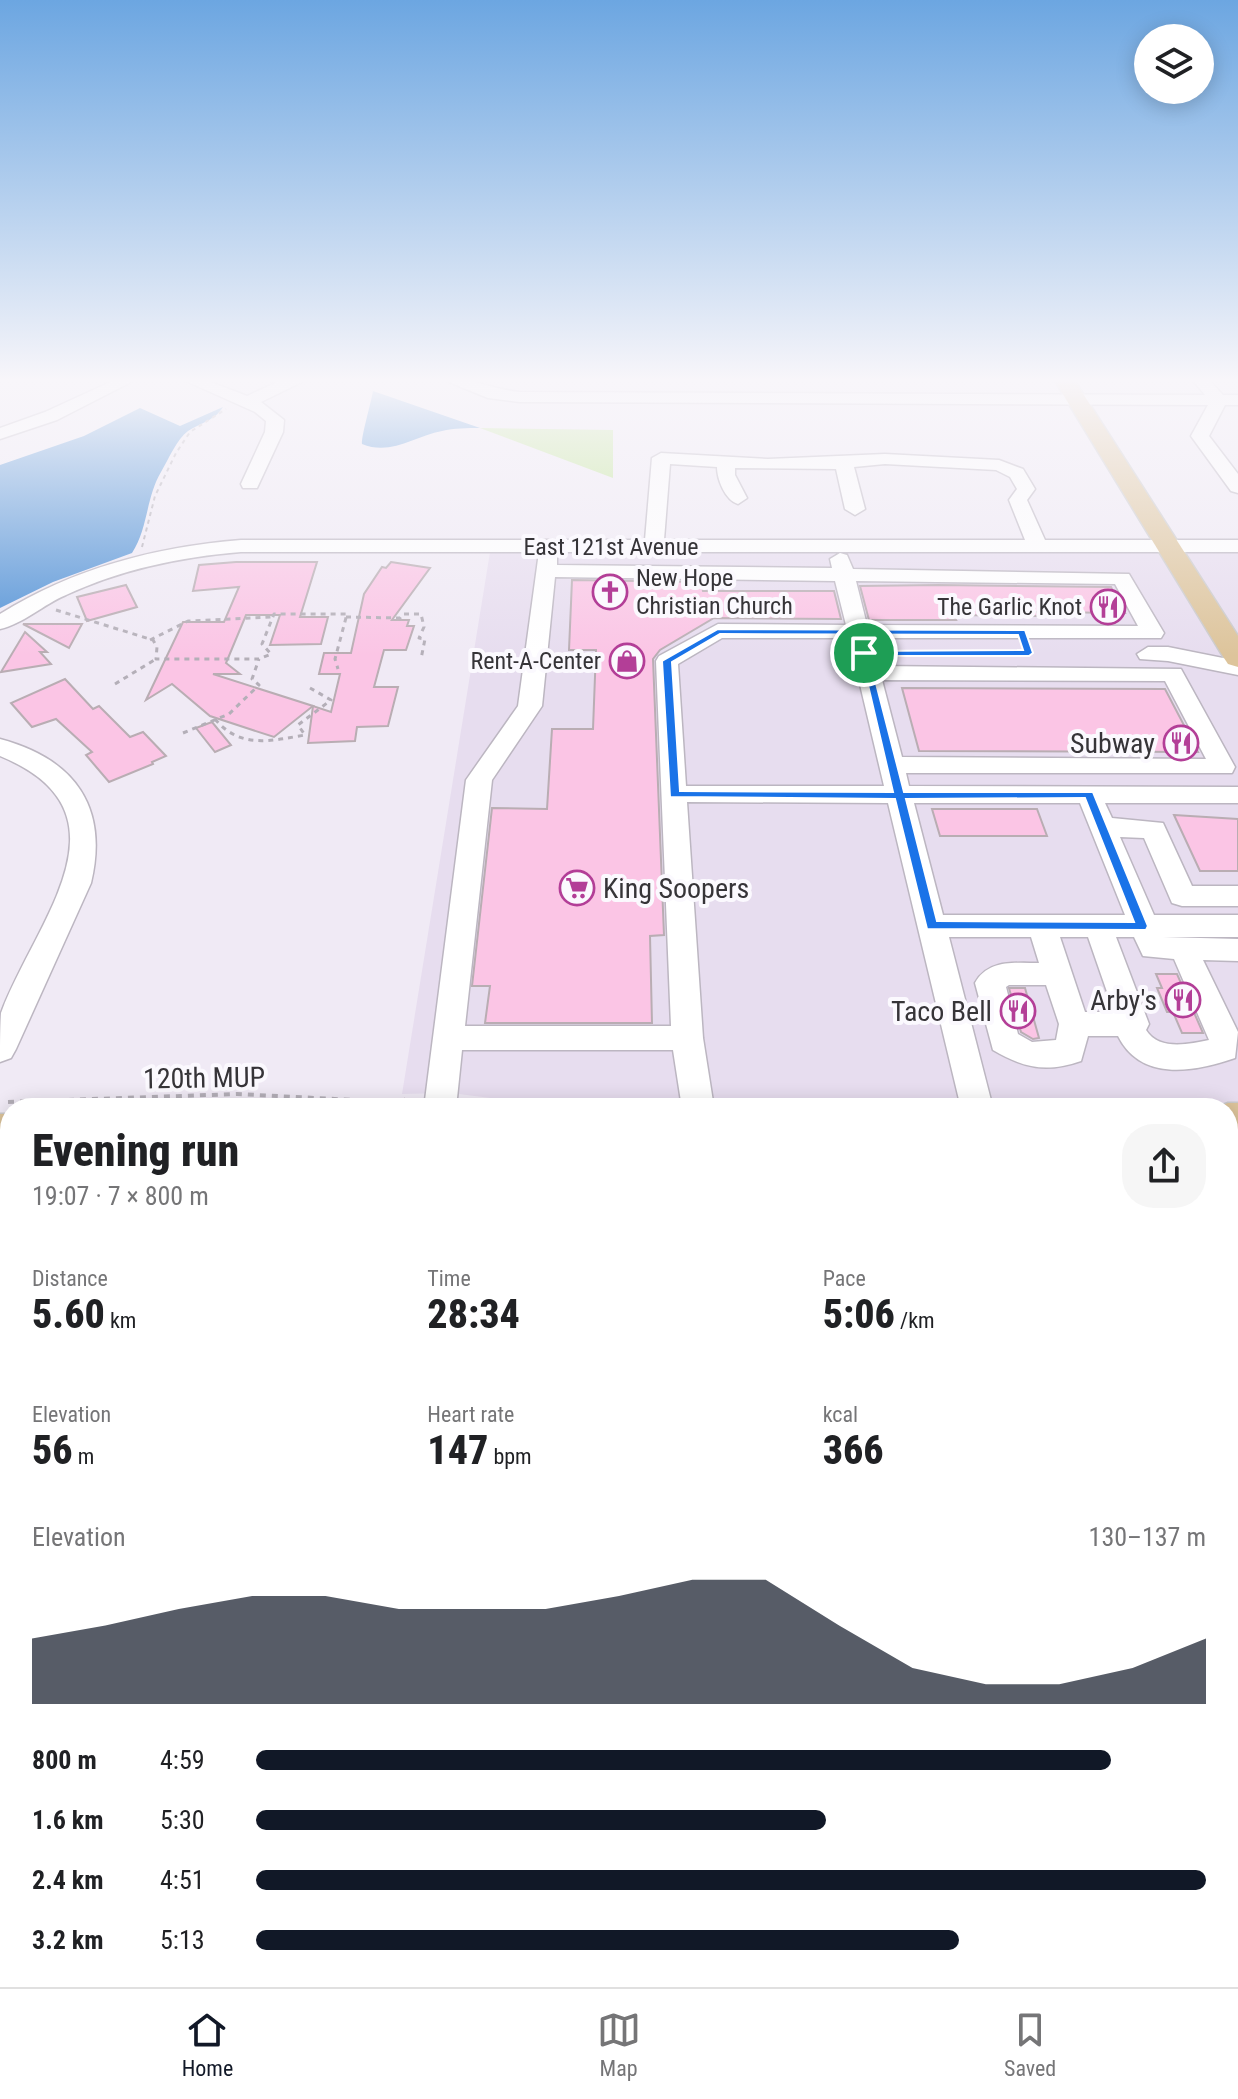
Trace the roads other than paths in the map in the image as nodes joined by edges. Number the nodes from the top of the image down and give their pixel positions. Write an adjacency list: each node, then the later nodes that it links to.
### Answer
1 (256, 471): 8 (street)
2 (660, 471): 13 (street)
3 (726, 471): 10 (street)
4 (846, 471): 11 (street)
5 (1012, 471): 15 (street)
6 (1122, 471): 16 (main road)
7 (1226, 471): 9 (street)
8 (250, 484)
9 (1238, 487)
10 (738, 498)
11 (855, 509)
12 (1238, 546): 16 (street, East 121st Avenue)
13 (654, 547): 14 (street, East 121st Avenue); 17 (street, East 121st Avenue)
14 (837, 547): 15 (street, East 121st Avenue); 18 (street)
15 (1038, 547): 16 (street, East 121st Avenue)
16 (1169, 547): 20 (main road)
17 (548, 559): 18 (street); 19 (street, East 121st Avenue); 48 (street)
18 (844, 575): 21 (street); 22 (street)
19 (0, 623)
20 (1230, 636): 23 (street); 24 (main road)
21 (864, 652): 22 (street); 22 (street); 27 (street); 28 (street)
22 (1029, 653): 23 (street); 27 (street)
23 (1168, 654): 25 (street)
24 (1238, 658)
25 (1238, 668)
26 (0, 747): 50 (street)
27 (892, 765): 29 (street)
28 (674, 794): 29 (street); 49 (street)
29 (899, 795): 30 (street); 38 (street)
30 (1089, 795): 31 (street); 33 (street)
31 (1238, 795)
32 (1238, 813): 34 (street)
33 (1103, 827): 34 (street); 35 (street)
34 (1135, 829): 36 (street)
35 (1130, 895): 36 (street); 41 (street)
36 (1182, 896): 37 (street)
37 (1238, 896)
38 (932, 926): 39 (street); 53 (street)
39 (1042, 926): 40 (street); 45 (street)
40 (1098, 926): 41 (street); 47 (street)
41 (1142, 926): 42 (street); 43 (street)
42 (1238, 926)
43 (1184, 950): 44 (street); 47 (street)
44 (1238, 950)
45 (1058, 974): 46 (street); 46 (street)
46 (1074, 1024): 47 (street)
47 (1128, 1024)
48 (448, 1038): 49 (street); 51 (street)
49 (687, 1038): 52 (street)
50 (0, 1049)
51 (441, 1098)
52 (696, 1098)
53 (975, 1098)

